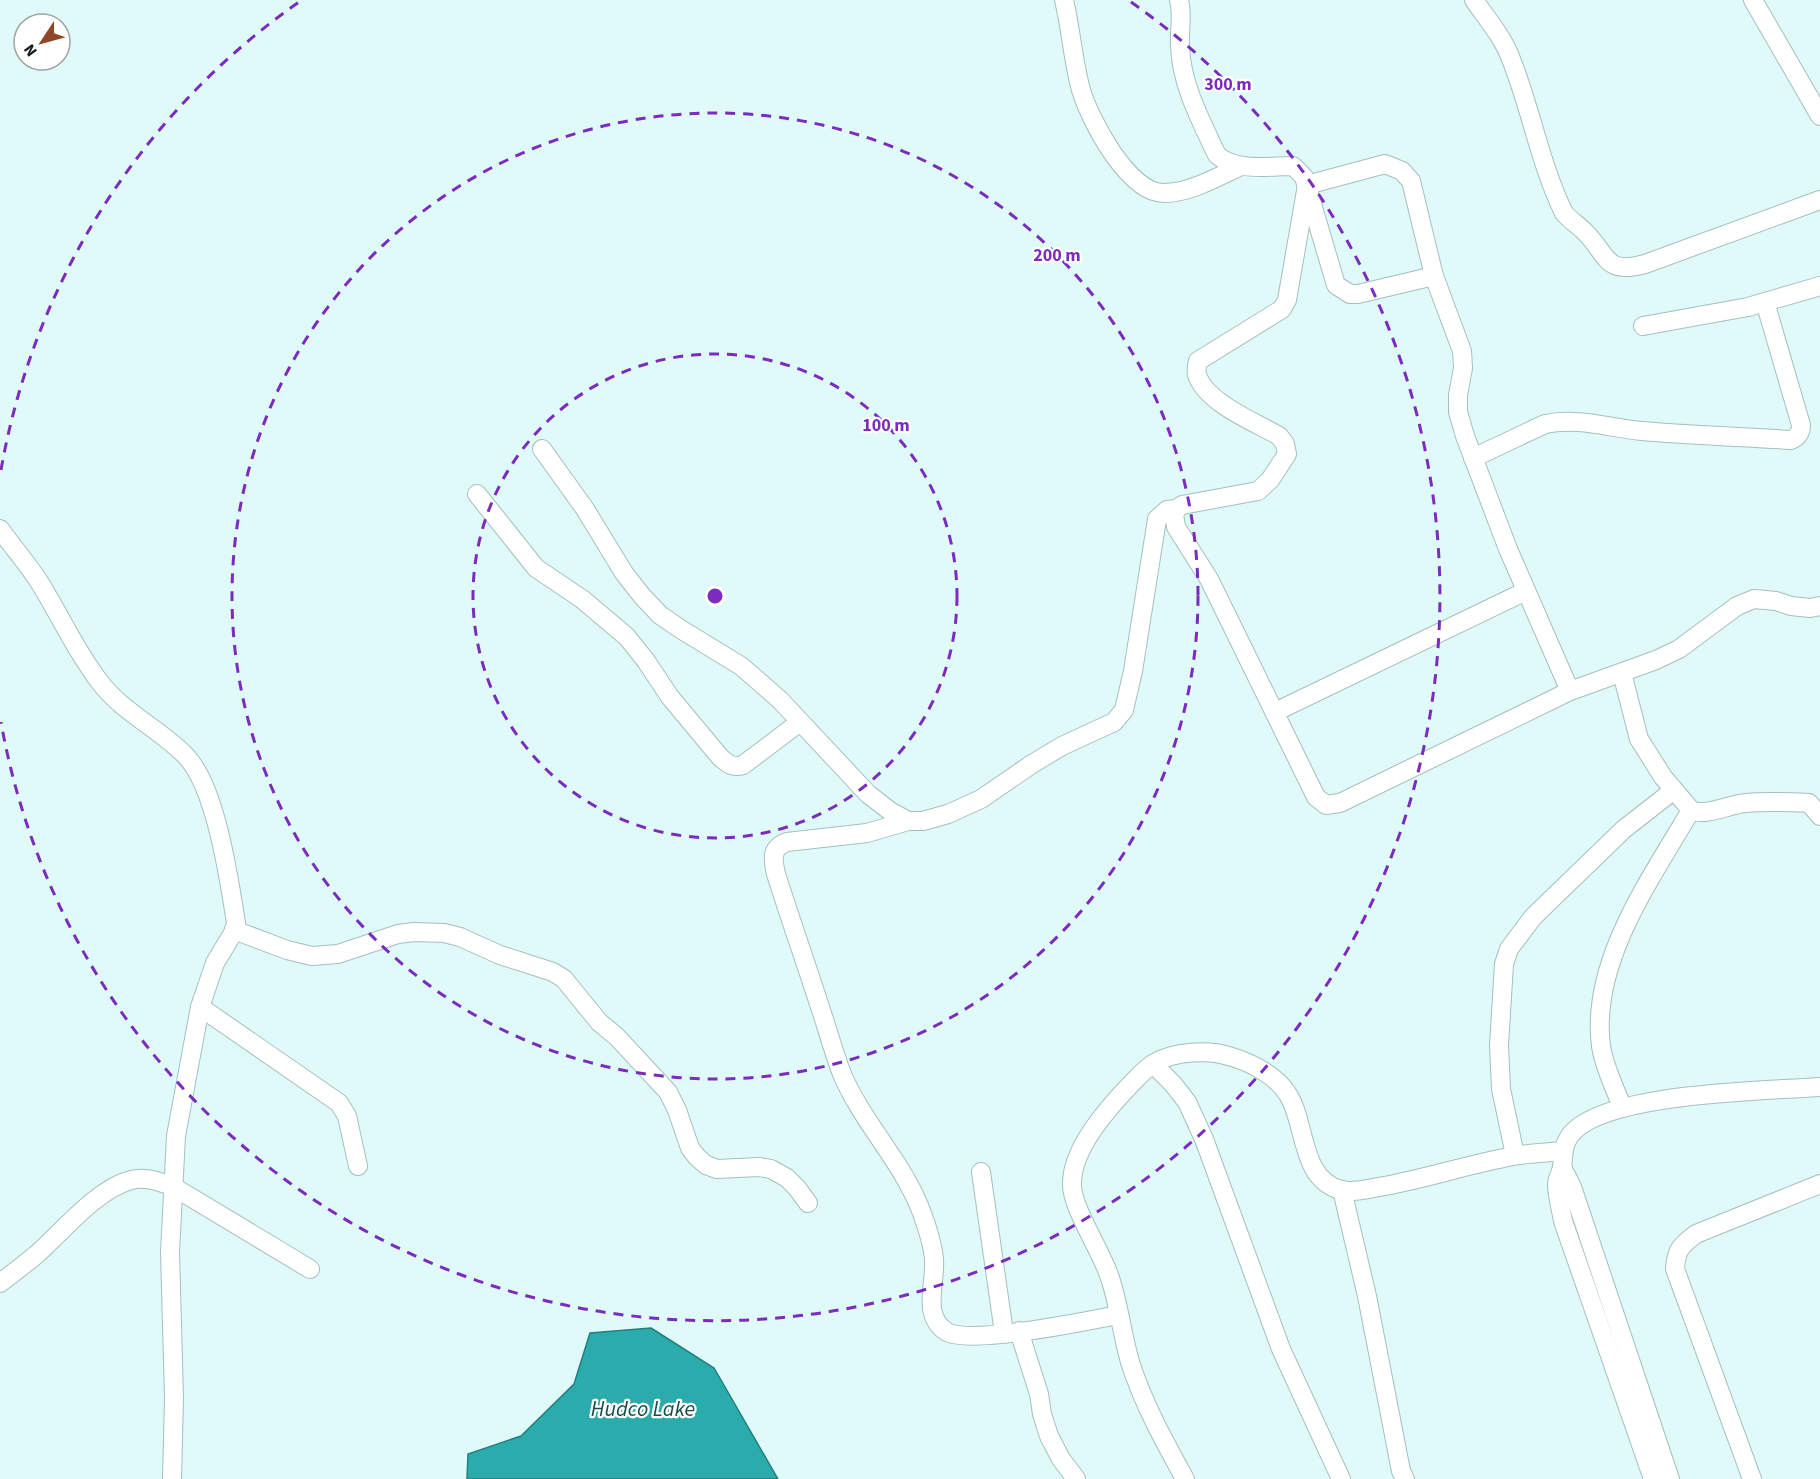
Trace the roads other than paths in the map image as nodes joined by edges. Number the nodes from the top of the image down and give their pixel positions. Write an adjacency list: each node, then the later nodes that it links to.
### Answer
1 (1064, 0): 6 (street)
2 (1179, 0): 6 (street)
3 (1473, 0): 8 (street)
4 (1753, 0): 5 (street)
5 (1820, 116)
6 (1241, 166): 7 (street)
7 (1307, 185): 9 (street); 9 (street); 16 (street)
8 (1820, 200)
9 (1434, 276): 14 (street)
10 (1820, 286): 11 (street)
11 (1765, 302): 12 (street); 14 (street)
12 (1643, 326)
13 (542, 448): 23 (street)
14 (1473, 458): 18 (street)
15 (477, 494): 23 (street)
16 (1177, 508): 22 (street); 27 (street)
17 (0, 529): 28 (street)
18 (1526, 591): 21 (street); 22 (street)
19 (1820, 606): 20 (street)
20 (1622, 673): 21 (street); 24 (street)
21 (1570, 691): 22 (street)
22 (1275, 712)
23 (800, 722): 27 (street)
24 (1674, 790): 25 (street); 33 (street)
25 (1691, 810): 26 (street); 32 (street)
26 (1820, 816)
27 (908, 821): 44 (street)
28 (234, 930): 29 (street); 40 (street)
29 (200, 1007): 35 (street); 38 (street)
30 (1153, 1064): 39 (street); 43 (street); 48 (street)
31 (1820, 1087): 32 (street)
32 (1622, 1107): 34 (street)
33 (1515, 1155): 34 (street); 39 (street)
34 (1562, 1159): 50 (street); 51 (street)
35 (358, 1166)
36 (981, 1172): 44 (street)
37 (1820, 1184): 52 (street)
38 (172, 1186): 41 (street); 42 (street); 45 (street)
39 (1342, 1190): 49 (street)
40 (808, 1203)
41 (310, 1269)
42 (0, 1283)
43 (1118, 1315): 44 (street); 47 (street)
44 (1012, 1332): 46 (street)
45 (172, 1479)
46 (1076, 1479)
47 (1185, 1479)
48 (1341, 1479)
49 (1404, 1479)
50 (1653, 1479)
51 (1670, 1479)
52 (1752, 1479)

